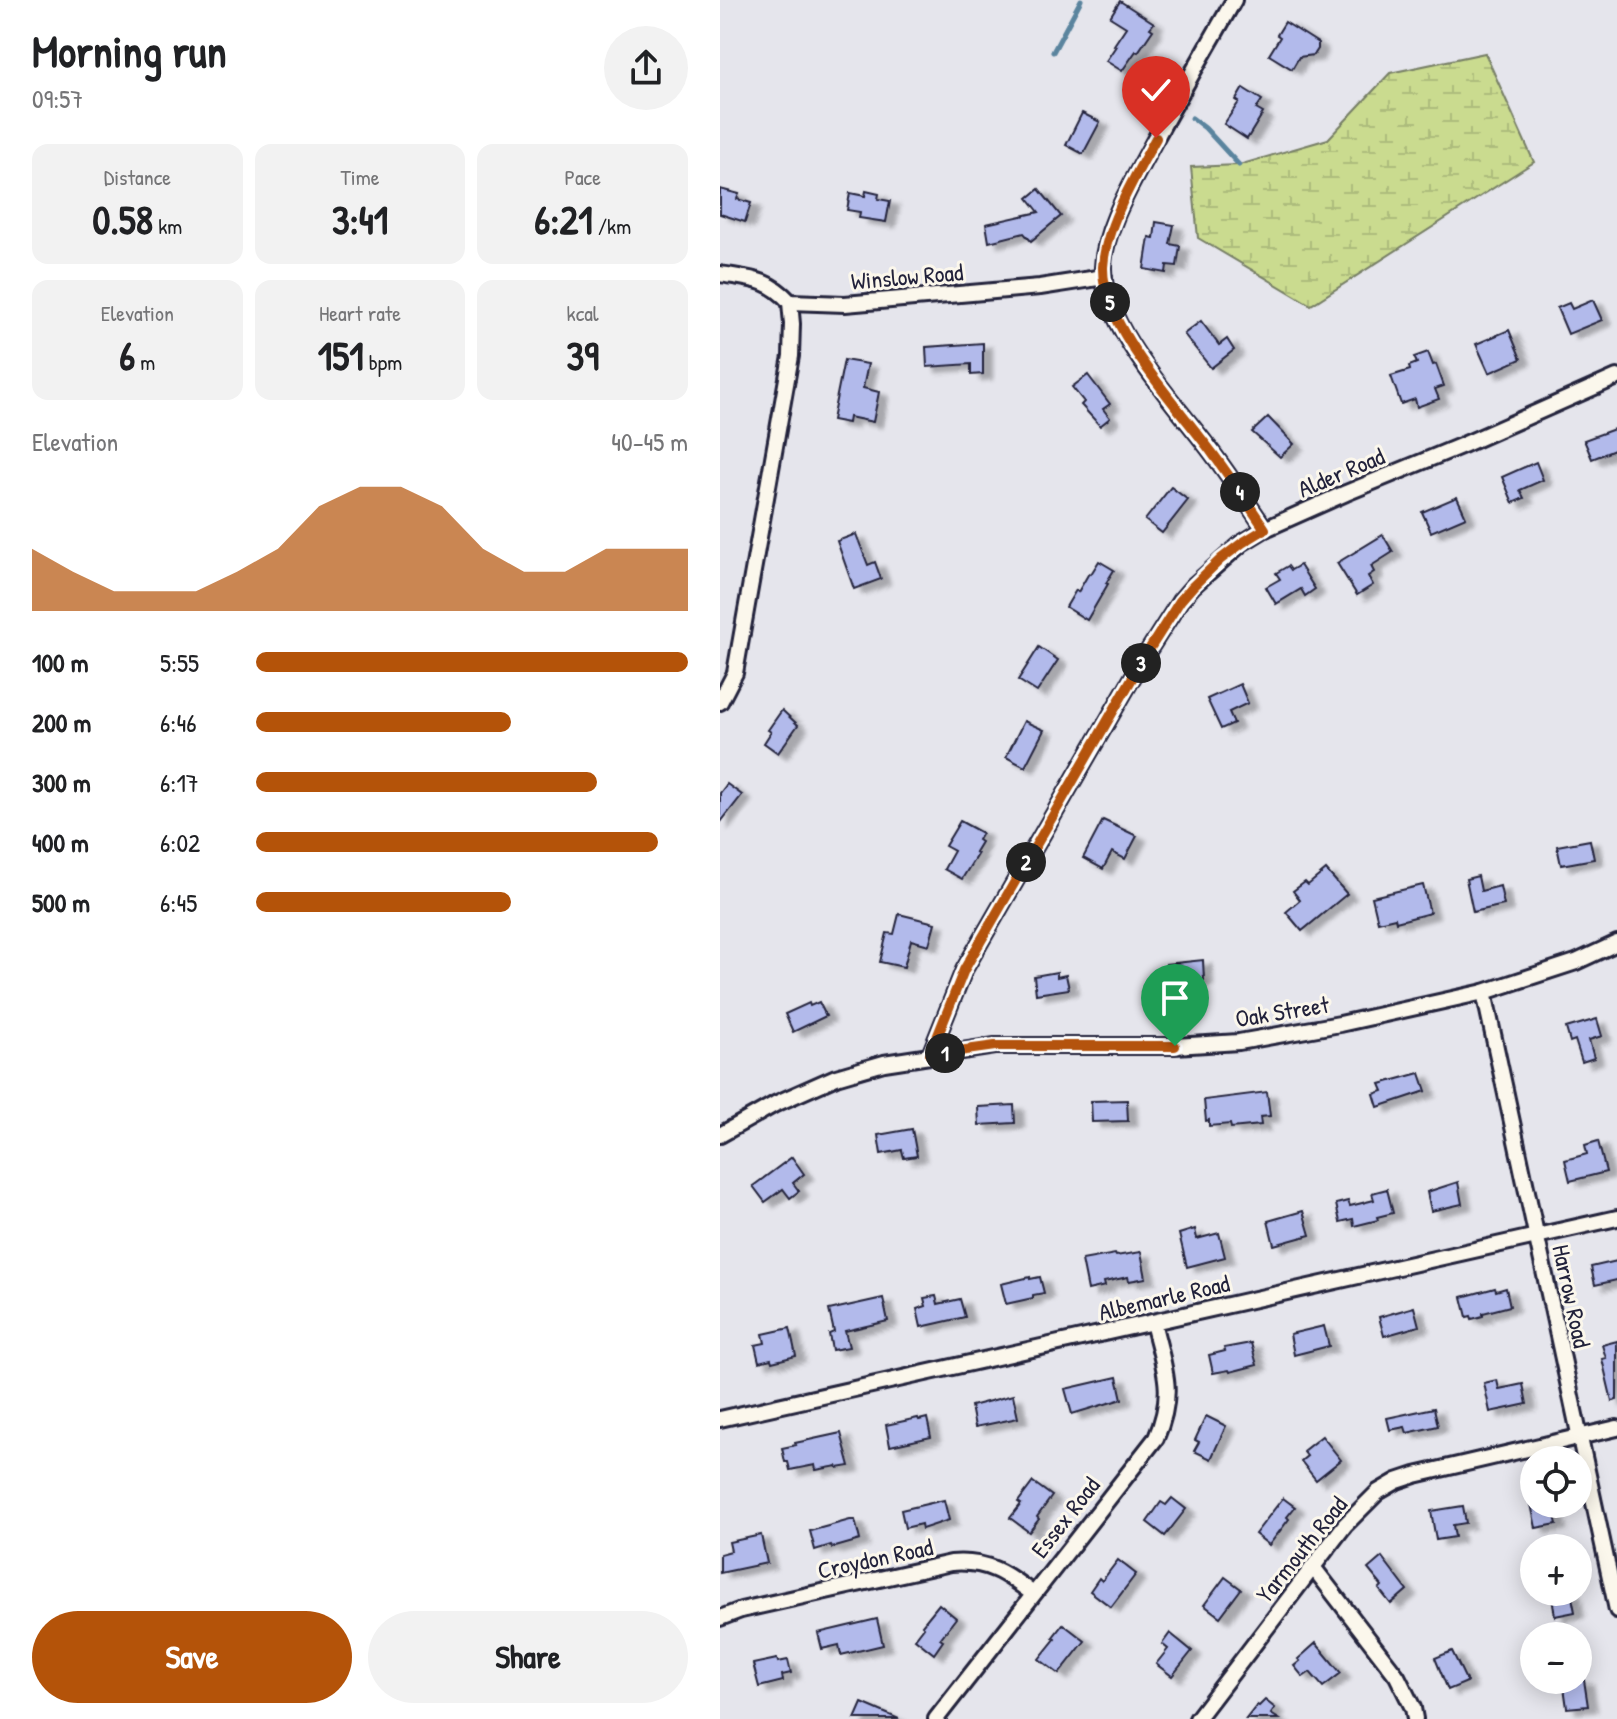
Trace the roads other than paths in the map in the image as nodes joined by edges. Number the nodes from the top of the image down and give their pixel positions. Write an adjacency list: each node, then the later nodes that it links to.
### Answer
1 (1234, 0): 3 (street)
2 (720, 274): 4 (street)
3 (1104, 277): 4 (street, Winslow Road); 6 (street)
4 (790, 302): 7 (street)
5 (1617, 377): 6 (street, Alder Road)
6 (1265, 529): 10 (street, Alder Road)
7 (720, 702)
8 (1617, 943): 9 (street, Oak Street)
9 (1484, 992): 10 (street, Oak Street); 13 (street, Harrow Road)
10 (930, 1055): 11 (street, Oak Street)
11 (720, 1135)
12 (1617, 1218): 13 (street, Albemarle Road)
13 (1536, 1237): 14 (street, Albemarle Road); 17 (street, Harrow Road)
14 (1153, 1322): 15 (street, Albemarle Road); 19 (street, Essex Road)
15 (720, 1419)
16 (1617, 1428): 17 (street, Yarmouth Road)
17 (1580, 1436): 18 (street, Yarmouth Road); 20 (street, Harrow Road)
18 (1313, 1567): 23 (street, Yarmouth Road); 24 (street)
19 (1033, 1594): 21 (street, Croydon Road); 22 (street, Essex Road)
20 (1617, 1610)
21 (720, 1618)
22 (936, 1719)
23 (1197, 1719)
24 (1415, 1719)

